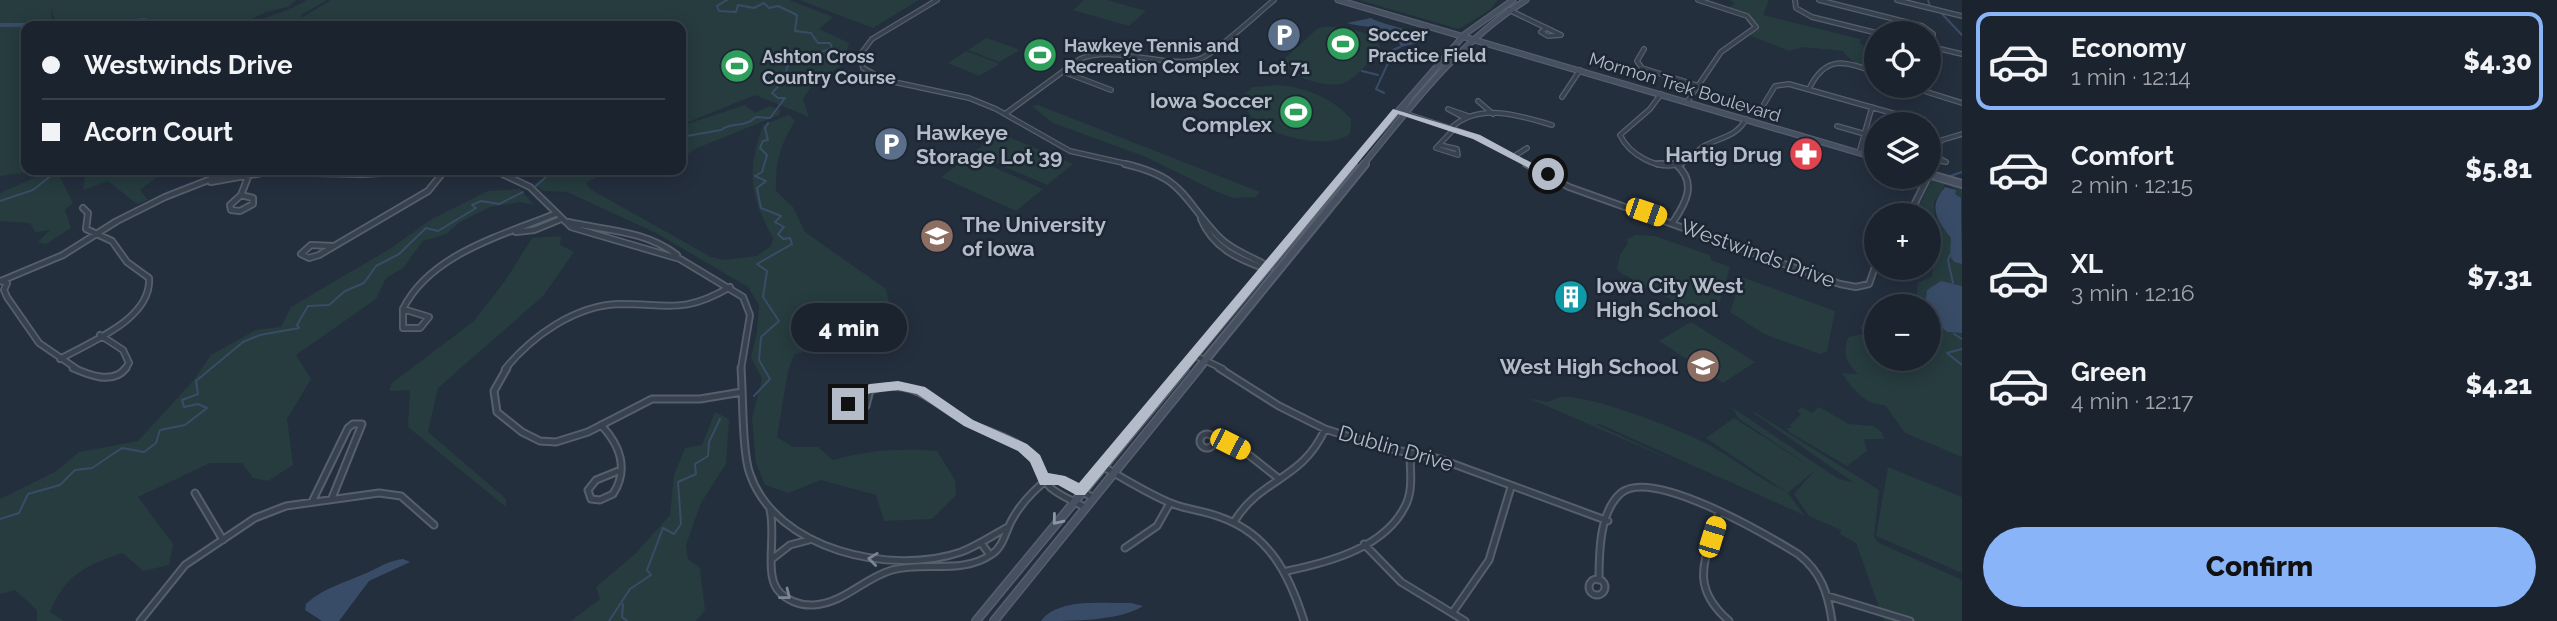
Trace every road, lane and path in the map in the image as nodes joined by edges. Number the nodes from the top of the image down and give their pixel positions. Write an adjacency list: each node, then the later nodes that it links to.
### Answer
1 (937, 0): 39 (street)
2 (1338, 0): 17 (main road, Mormon Trek Boulevard)
3 (1350, 0): 17 (main road, Mormon Trek Boulevard)
4 (1513, 0): 11 (main road)
5 (1526, 0): 12 (main road)
6 (1698, 0): 25 (street)
7 (1795, 0): 16 (street)
8 (1819, 0): 14 (street)
9 (1897, 0): 13 (street)
10 (1275, 1): 24 (street)
11 (1502, 7): 12 (street); 17 (main road)
12 (1509, 10): 15 (street); 18 (main road)
13 (1962, 16)
14 (1902, 21)
15 (1545, 29): 15 (street)
16 (1864, 30)
17 (1464, 35): 18 (main road, Mormon Trek Boulevard); 36 (main road)
18 (1472, 38): 23 (main road, Mormon Trek Boulevard); 36 (main road)
19 (1644, 48): 25 (street)
20 (1941, 49): 21 (street)
21 (1962, 54)
22 (1864, 68): 26 (street)
23 (1580, 70): 28 (main road, Mormon Trek Boulevard); 30 (street)
24 (1063, 72): 27 (street); 39 (street)
25 (1696, 85): 32 (street)
26 (1809, 89): 34 (street); 35 (street)
27 (1111, 90)
28 (1661, 94): 32 (main road, Mormon Trek Boulevard); 56 (street)
29 (1941, 96): 33 (street)
30 (1562, 97)
31 (1478, 102): 40 (street)
32 (1687, 102): 42 (main road, Mormon Trek Boulevard)
33 (1962, 103)
34 (1763, 104)
35 (1872, 107): 37 (street); 38 (street)
36 (1401, 112): 46 (street, Westwinds Drive); 72 (main road); 83 (main road)
37 (1871, 112)
38 (1889, 112)
39 (1005, 114): 72 (street)
40 (1493, 114): 41 (street); 46 (street)
41 (1530, 119): 43 (street); 45 (street)
42 (1746, 120): 53 (main road, Mormon Trek Boulevard); 56 (street)
43 (1552, 125)
44 (1837, 126): 47 (street)
45 (1526, 127)
46 (1454, 129): 51 (street); 55 (street, Westwinds Drive)
47 (1864, 134)
48 (1962, 134): 50 (street)
49 (1864, 137): 53 (street)
50 (1941, 141)
51 (1440, 145): 51 (street)
52 (1527, 148): 55 (street)
53 (1859, 153): 54 (main road, Mormon Trek Boulevard)
54 (1864, 154)
55 (1515, 156): 67 (street, Westwinds Drive)
56 (1676, 164): 67 (street)
57 (234, 175): 69 (street)
58 (248, 175): 63 (street)
59 (441, 175): 70 (street)
60 (507, 175): 65 (street)
61 (1941, 178): 62 (main road)
62 (1962, 184)
63 (241, 195): 63 (street)
64 (83, 208): 69 (street)
65 (555, 214): 66 (street); 68 (street)
66 (562, 220): 68 (street); 71 (street); 71 (street)
67 (1673, 222): 74 (street, Westwinds Drive)
68 (508, 233): 79 (street)
69 (98, 235): 73 (street); 80 (street)
70 (333, 246): 70 (street)
71 (680, 258): 76 (street)
72 (1268, 266): 81 (main road)
73 (28, 270): 75 (street); 77 (street)
74 (1870, 280)
75 (1, 281): 77 (street)
76 (730, 287): 85 (street); 86 (street)
77 (3, 290): 78 (street); 78 (street)
78 (7, 297): 82 (street)
79 (402, 309): 79 (street)
80 (100, 335): 82 (street); 82 (street)
81 (1193, 355): 83 (street, Dublin Drive); 90 (main road)
82 (60, 359)
83 (1203, 360): 87 (street, Dublin Drive); 92 (main road)
84 (870, 388): 84 (street); 94 (street)
85 (742, 392): 86 (street); 104 (street)
86 (601, 425): 91 (street)
87 (1325, 429): 89 (street, Dublin Drive); 93 (street)
88 (1214, 440): 93 (street)
89 (1410, 453): 95 (street, Dublin Drive); 113 (street)
90 (1102, 466): 92 (street); 96 (main road)
91 (621, 470): 91 (street)
92 (1113, 472): 98 (main road); 102 (street)
93 (1278, 478): 107 (street)
94 (1045, 481): 96 (street); 100 (street); 109 (street)
95 (1511, 487): 106 (street, Dublin Drive); 122 (street)
96 (1080, 491): 98 (street); 100 (main road)
97 (195, 493): 110 (street)
98 (1092, 497): 103 (main road)
99 (332, 499): 101 (street); 101 (street); 108 (street)
100 (1073, 501): 103 (street); 124 (main road, one-way to 124)
101 (313, 502): 110 (street)
102 (1170, 503): 107 (street); 114 (street)
103 (1084, 507): 125 (main road)
104 (770, 510): 111 (street); 116 (street)
105 (1718, 514): 106 (street); 121 (street); 128 (street)
106 (1608, 521): 120 (street)
107 (1234, 522): 119 (street)
108 (434, 525)
109 (1008, 527): 112 (street); 115 (street)
110 (223, 540): 123 (street)
111 (810, 540): 116 (street); 117 (street, one-way to 111)
112 (981, 544): 115 (street); 117 (street)
113 (1364, 544): 119 (street); 122 (street)
114 (1125, 548)
115 (990, 555): 118 (street)
116 (772, 559): 118 (street, one-way to 118)
117 (905, 560): 118 (street)
118 (907, 568)
119 (1287, 571): 126 (street)
120 (1599, 580)
121 (1828, 596): 129 (street); 130 (street)
122 (1453, 612): 127 (street)
123 (140, 621)
124 (976, 621)
125 (994, 621)
126 (1304, 621)
127 (1465, 621)
128 (1729, 621)
129 (1832, 621)
130 (1910, 621)

